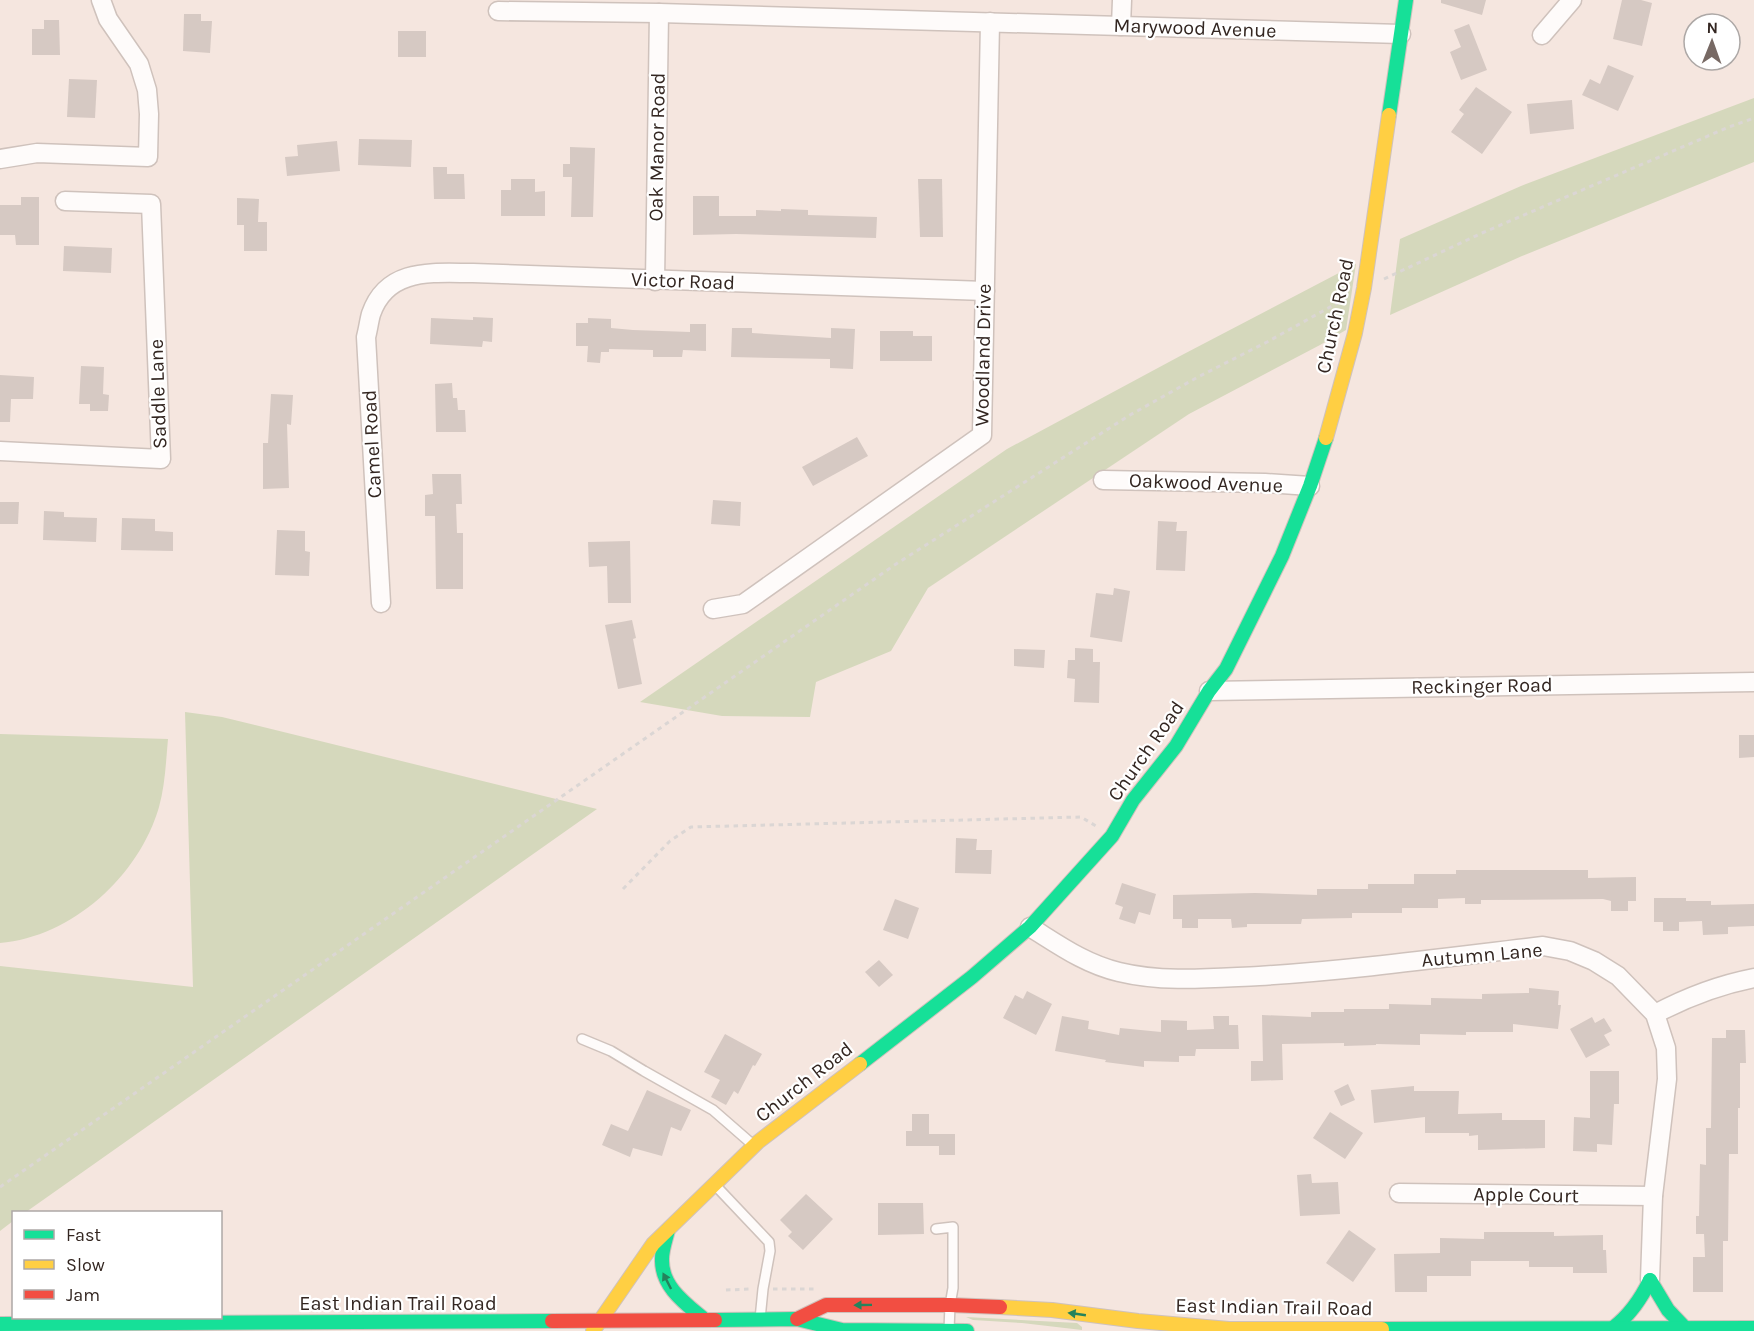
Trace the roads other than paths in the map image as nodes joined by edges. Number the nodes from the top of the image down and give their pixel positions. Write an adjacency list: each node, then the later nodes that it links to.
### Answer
1 (101, 0): 11 (street)
2 (1122, 0): 8 (street)
3 (1406, 0): 9 (main road, Church Road)
4 (1572, 0): 10 (street)
5 (498, 11): 6 (street, Marywood Avenue)
6 (659, 13): 7 (street, Marywood Avenue); 13 (street, Oak Manor Road)
7 (990, 22): 8 (street, Marywood Avenue); 15 (street, Woodland Drive)
8 (1121, 26): 9 (street, Marywood Avenue)
9 (1401, 34): 18 (main road, Church Road)
10 (1542, 35)
11 (0, 159)
12 (65, 201): 16 (street, Saddle Lane)
13 (654, 281): 14 (street, Victor Road); 15 (street, Victor Road)
14 (386, 290): 19 (street, Camel Road)
15 (985, 291): 20 (street, Woodland Drive)
16 (0, 451)
17 (1103, 480): 18 (street, Oakwood Avenue)
18 (1310, 486): 22 (main road, Church Road)
19 (381, 603)
20 (712, 609)
21 (1754, 682): 22 (street, Reckinger Road)
22 (1209, 691): 23 (main road, Church Road)
23 (1030, 927): 25 (street, Autumn Lane); 27 (main road, Church Road)
24 (1754, 978): 25 (street)
25 (1655, 1014): 30 (street, Autumn Lane)
26 (582, 1039): 27 (lane)
27 (754, 1146): 28 (main road, Church Road)
28 (715, 1185): 31 (main road, Church Road); 35 (lane)
29 (1399, 1193): 30 (street, Apple Court)
30 (1653, 1196): 33 (street, Autumn Lane)
31 (669, 1228): 37 (main road, one-way to 31); 41 (main road, Church Road)
32 (936, 1229): 34 (lane)
33 (1650, 1280): 42 (main road); 43 (main road)
34 (950, 1305): 36 (main road, East Indian Trail Road, one-way to 36); 39 (main road, East Indian Trail Road, one-way to 34); 45 (lane)
35 (760, 1319): 36 (main road, East Indian Trail Road); 37 (main road, East Indian Trail Road)
36 (796, 1319): 45 (main road, East Indian Trail Road)
37 (705, 1320): 41 (main road, East Indian Trail Road)
38 (0, 1324): 40 (main road, East Indian Trail Road)
39 (1102, 1324): 46 (main road, East Indian Trail Road)
40 (524, 1326): 41 (main road, East Indian Trail Road)
41 (596, 1326)
42 (1613, 1328): 43 (main road, East Indian Trail Road); 46 (main road, East Indian Trail Road)
43 (1685, 1328): 44 (main road, East Indian Trail Road)
44 (1754, 1328)
45 (949, 1330): 47 (main road, East Indian Trail Road)
46 (1554, 1330)
47 (967, 1331)

